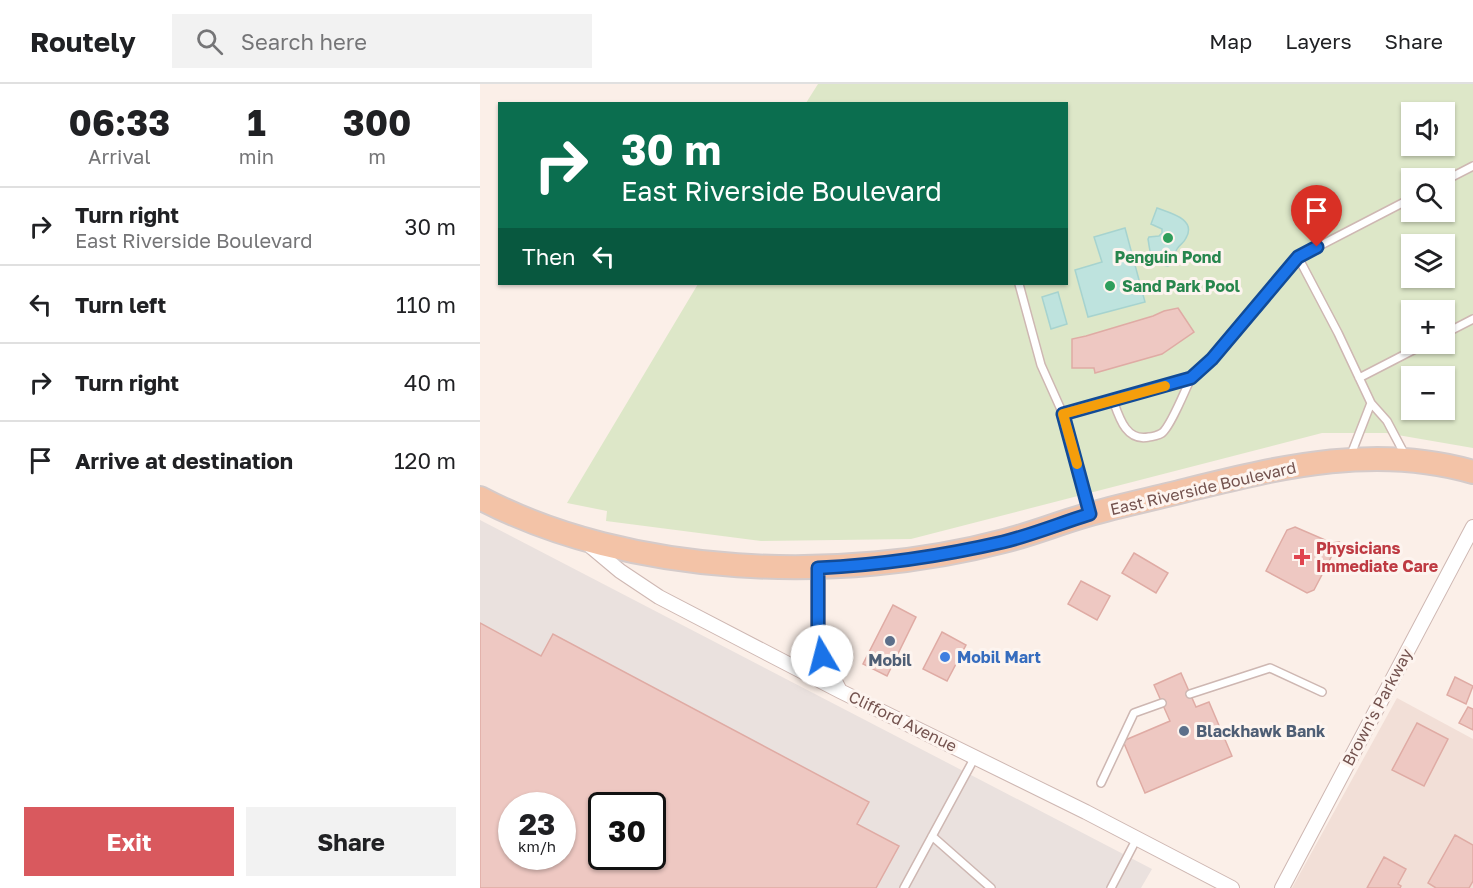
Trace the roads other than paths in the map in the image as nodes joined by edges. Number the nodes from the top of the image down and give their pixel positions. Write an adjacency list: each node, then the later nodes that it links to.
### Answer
1 (1473, 166): 2 (lane)
2 (1455, 175)
3 (1401, 204): 4 (lane)
4 (1298, 257): 9 (lane); 10 (lane)
5 (1019, 285): 13 (lane)
6 (1473, 319): 7 (lane)
7 (1455, 328)
8 (1406, 354): 10 (lane)
9 (1191, 378): 11 (lane); 11 (lane)
10 (1359, 378): 12 (lane)
11 (1113, 400): 13 (lane)
12 (1371, 403): 14 (lane); 15 (lane)
13 (1063, 414): 18 (lane)
14 (1349, 459): 15 (main road, East Riverside Boulevard); 18 (main road, East Riverside Boulevard)
15 (1408, 460): 16 (main road, East Riverside Boulevard)
16 (1473, 472)
17 (480, 498): 20 (main road, East Riverside Boulevard)
18 (1090, 514): 21 (main road, East Riverside Boulevard)
19 (1473, 527): 34 (street, Brown's Parkway)
20 (583, 539): 21 (main road, East Riverside Boulevard); 22 (street, Clifford Avenue)
21 (818, 568): 22 (street)
22 (840, 691): 26 (street, Clifford Avenue)
23 (1322, 692): 24 (lane)
24 (1190, 694)
25 (1162, 703): 27 (lane)
26 (975, 756): 28 (lane); 29 (street, Clifford Avenue)
27 (1101, 783)
28 (932, 836): 30 (lane); 31 (lane)
29 (1137, 838): 32 (lane); 33 (street, Clifford Avenue)
30 (904, 888)
31 (991, 888)
32 (1111, 888)
33 (1232, 888)
34 (1282, 888)

